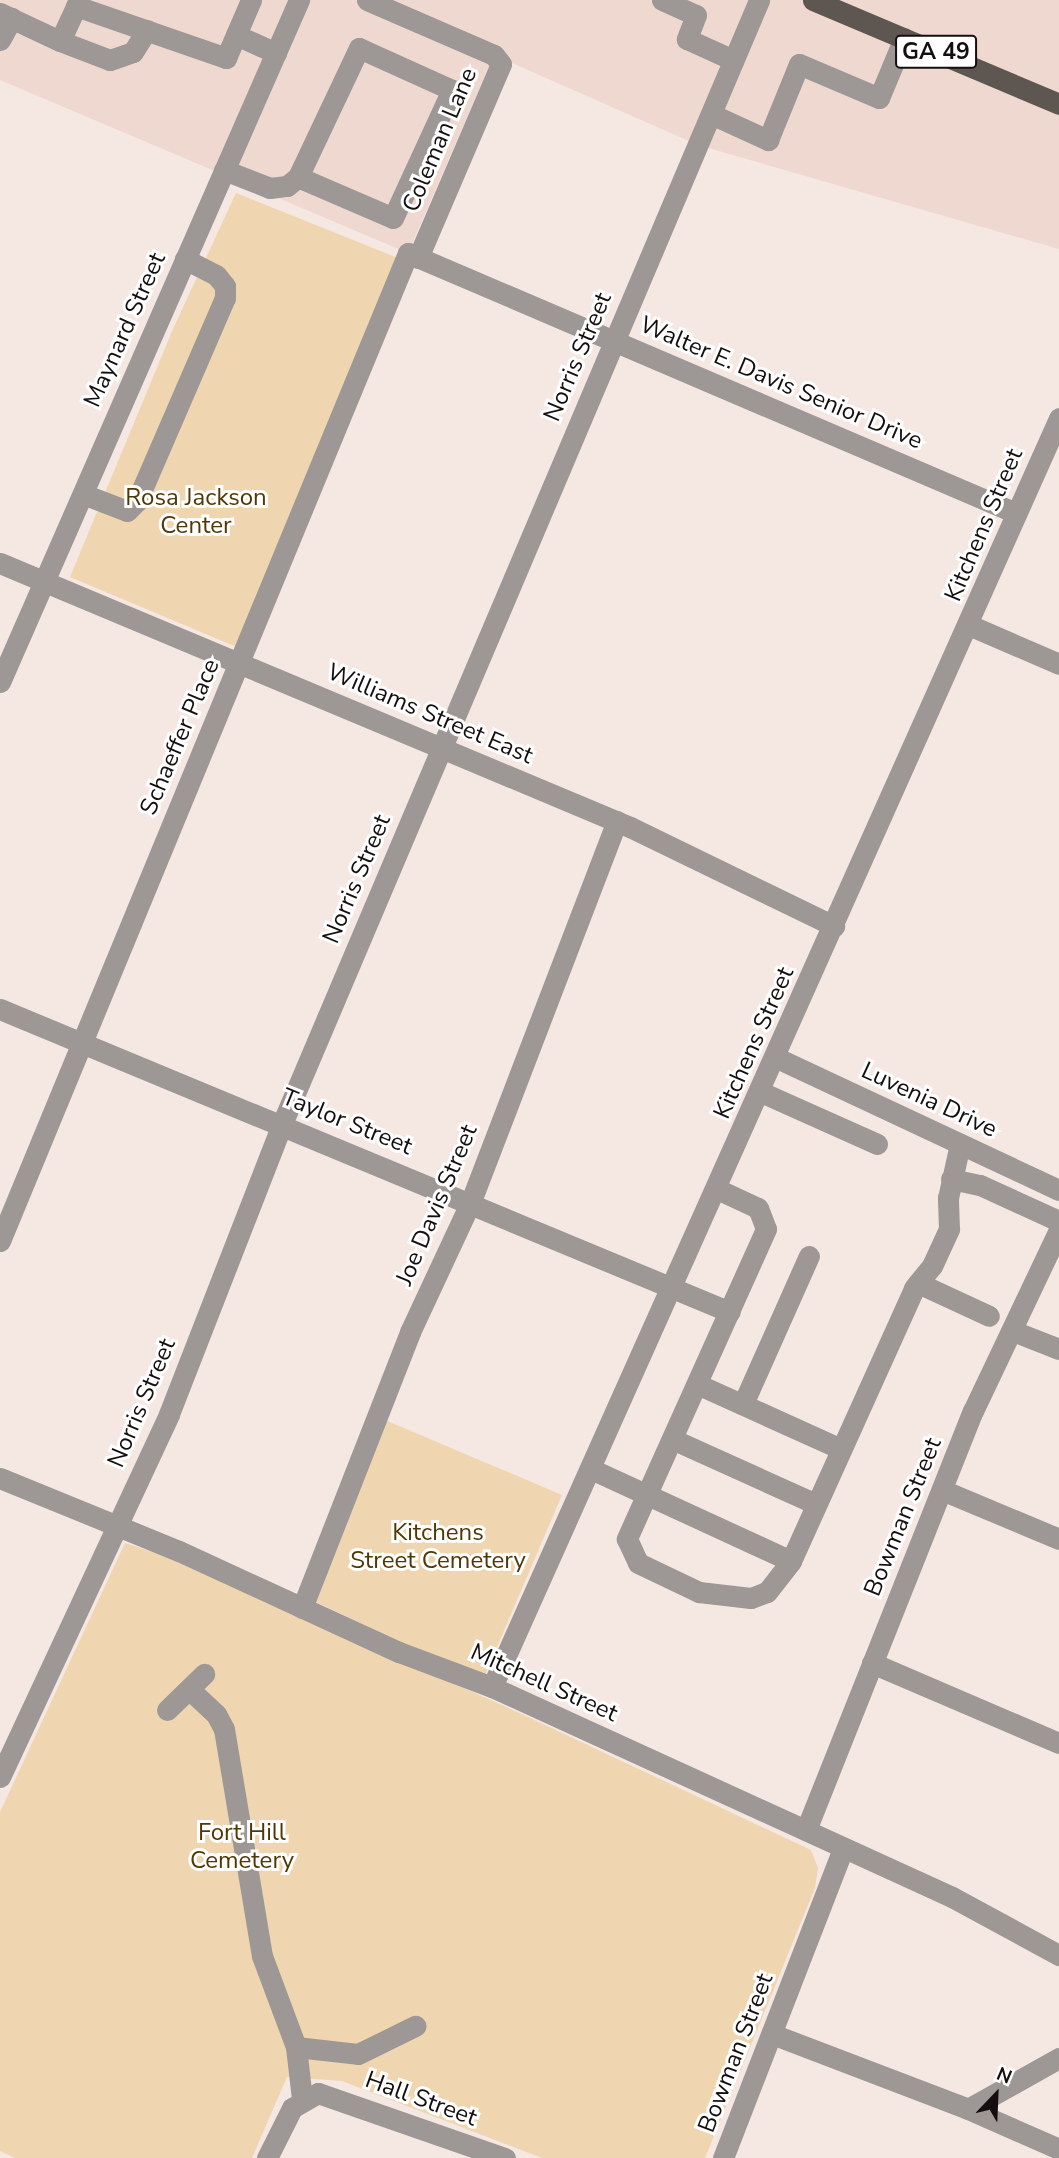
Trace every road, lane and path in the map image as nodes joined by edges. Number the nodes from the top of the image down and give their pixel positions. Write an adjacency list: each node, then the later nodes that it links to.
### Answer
1 (251, 0): 10 (street)
2 (299, 0): 14 (street, Maynard Street)
3 (367, 0): 20 (street, Coleman Lane)
4 (662, 0): 15 (street)
5 (759, 0): 15 (street, Norris Street)
6 (813, 0): 11 (main road, GA 49)
7 (78, 3): 9 (street); 13 (street)
8 (6, 16): 12 (street); 13 (street)
9 (147, 30): 10 (street); 13 (street)
10 (236, 35): 14 (street)
11 (904, 38): 16 (main road, GA 49); 17 (street)
12 (0, 40)
13 (60, 41)
14 (276, 52): 18 (street, Maynard Street)
15 (733, 60): 17 (street, Norris Street)
16 (1059, 104)
17 (711, 114): 22 (street, Norris Street)
18 (224, 170): 19 (street); 21 (street, Maynard Street)
19 (298, 177): 19 (street)
20 (413, 256): 22 (street, Walter E. Davis Senior Drive); 29 (street, Schaeffer Place)
21 (185, 259): 24 (street, Maynard Street); 24 (street)
22 (614, 340): 25 (street, Walter E. Davis Senior Drive); 32 (street, Norris Street)
23 (1059, 418): 25 (street, Kitchens Street)
24 (83, 494): 27 (street, Maynard Street)
25 (1016, 513): 28 (street, Kitchens Street)
26 (0, 563): 27 (street, Williams Street East)
27 (46, 579): 29 (street, Williams Street East); 31 (street, Maynard Street)
28 (969, 625): 30 (street); 34 (street, Kitchens Street)
29 (239, 664): 32 (street, Williams Street East); 36 (street, Schaeffer Place)
30 (1059, 664)
31 (0, 682)
32 (442, 746): 33 (street, Williams Street East); 39 (street, Norris Street)
33 (617, 821): 34 (street, Williams Street East); 45 (street, Joe Davis Street)
34 (834, 926): 37 (street, Kitchens Street)
35 (0, 1009): 36 (street, Taylor Street)
36 (81, 1042): 39 (street, Taylor Street); 48 (street, Schaeffer Place)
37 (777, 1058): 38 (street, Kitchens Street); 40 (street, Luvenia Drive)
38 (761, 1092): 41 (street); 43 (street, Kitchens Street)
39 (282, 1124): 45 (street, Taylor Street); 65 (street, Norris Street)
40 (960, 1143): 42 (street); 44 (street, Luvenia Drive)
41 (877, 1144)
42 (951, 1179): 46 (street); 50 (street)
43 (717, 1189): 51 (street, Kitchens Street); 52 (street)
44 (1059, 1189)
45 (471, 1201): 51 (street, Taylor Street); 68 (street, Joe Davis Street)
46 (1059, 1221)
47 (1059, 1230): 54 (street, Bowman Street)
48 (0, 1241)
49 (809, 1256): 57 (street)
50 (918, 1283): 53 (street); 59 (street)
51 (674, 1286): 52 (street, Taylor Street); 60 (street, Kitchens Street)
52 (730, 1312): 56 (street)
53 (989, 1315)
54 (1013, 1331): 55 (street); 62 (street, Bowman Street)
55 (1059, 1349)
56 (697, 1384): 57 (street); 58 (street)
57 (743, 1404): 59 (street)
58 (672, 1438): 63 (street); 64 (street)
59 (841, 1449): 64 (street)
60 (591, 1469): 63 (street); 70 (street, Kitchens Street)
61 (0, 1478): 65 (street, Mitchell Street)
62 (942, 1490): 66 (street); 69 (street, Bowman Street)
63 (647, 1494): 67 (street); 67 (street)
64 (817, 1504): 67 (street)
65 (115, 1528): 68 (street, Mitchell Street); 73 (street, Norris Street)
66 (1059, 1539)
67 (791, 1561)
68 (302, 1608): 70 (street, Mitchell Street)
69 (872, 1663): 72 (street); 74 (street, Bowman Street)
70 (492, 1687): 74 (street, Mitchell Street)
71 (167, 1710): 79 (street)
72 (1059, 1743)
73 (0, 1777)
74 (806, 1830): 75 (street, Mitchell Street)
75 (842, 1849): 76 (street, Mitchell Street); 78 (street, Bowman Street)
76 (1059, 1955)
77 (415, 2026): 79 (street)
78 (772, 2034): 82 (street); 86 (street, Bowman Street)
79 (296, 2047): 81 (street)
80 (1059, 2058): 82 (street)
81 (310, 2096): 84 (street); 85 (street, Hall Street)
82 (968, 2109): 83 (street)
83 (1059, 2149)
84 (267, 2158)
85 (505, 2158)
86 (723, 2158)

